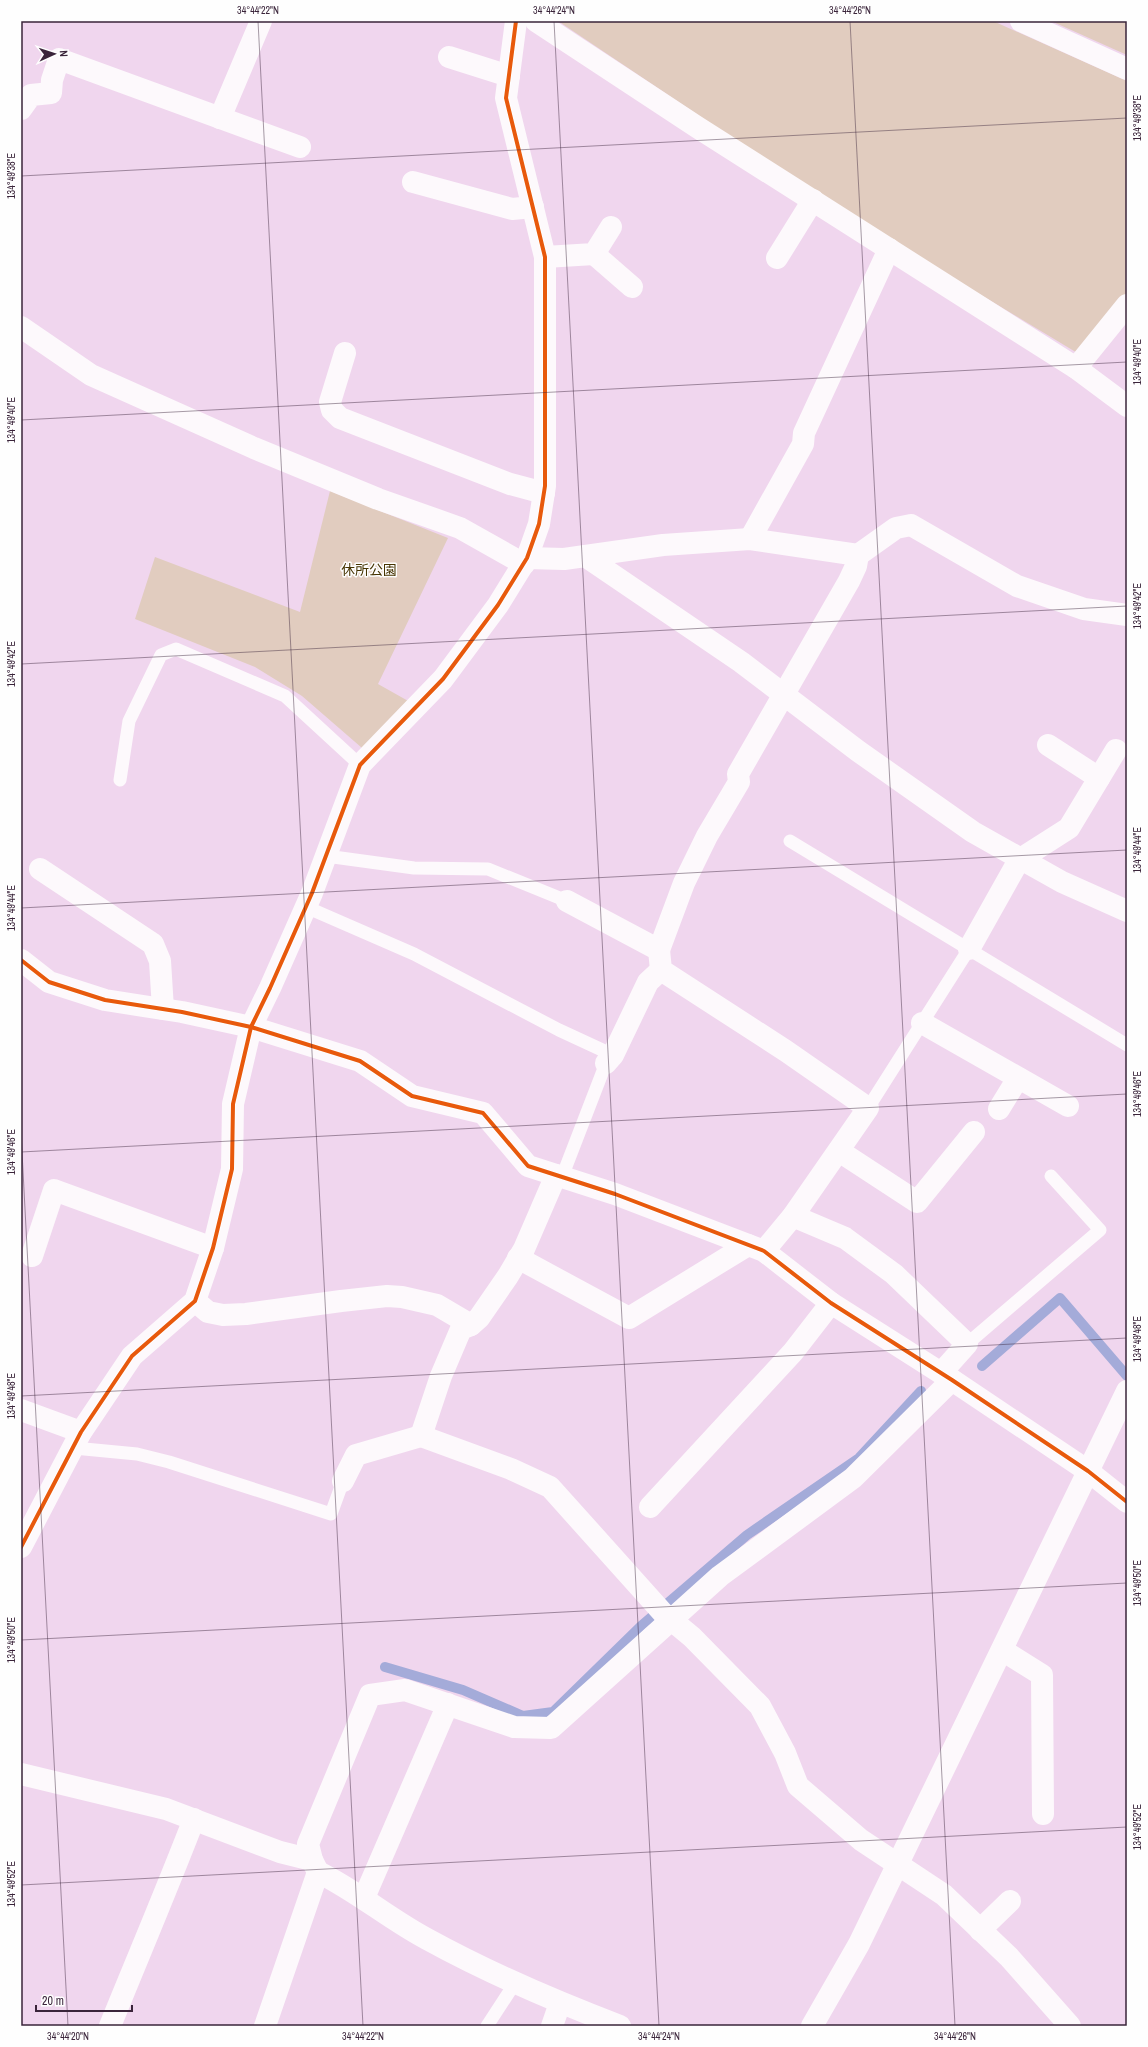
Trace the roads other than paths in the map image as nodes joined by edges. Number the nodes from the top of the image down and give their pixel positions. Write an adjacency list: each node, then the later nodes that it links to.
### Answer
1 (261, 21): 9 (street)
2 (516, 21): 7 (street)
3 (536, 21): 12 (street)
4 (1021, 21): 6 (street)
5 (450, 58): 7 (street)
6 (1127, 69)
7 (509, 76): 13 (street)
8 (24, 96): 9 (street)
9 (220, 118): 10 (street)
10 (300, 147)
11 (413, 182): 13 (street)
12 (813, 200): 15 (street); 18 (street)
13 (533, 207): 17 (street)
14 (610, 227): 16 (street)
15 (890, 249): 23 (street); 26 (street)
16 (594, 254): 17 (street); 19 (street)
17 (544, 257): 25 (street)
18 (777, 258)
19 (632, 287)
20 (1127, 305): 23 (street)
21 (21, 327): 29 (street)
22 (345, 353): 25 (street)
23 (1076, 368): 24 (street)
24 (1127, 406)
25 (544, 493): 29 (street)
26 (750, 538): 27 (street); 28 (street)
27 (858, 555): 30 (street); 31 (street)
28 (585, 556): 29 (street); 31 (street)
29 (526, 561): 34 (street)
30 (1127, 615)
31 (784, 694): 39 (street); 46 (street)
32 (1048, 745): 35 (street)
33 (1116, 750): 35 (street)
34 (360, 765): 36 (lane); 38 (street)
35 (1099, 778): 39 (street)
36 (120, 780)
37 (790, 841): 44 (lane)
38 (326, 856): 41 (lane); 42 (street)
39 (1019, 860): 43 (street); 44 (street)
40 (40, 869): 47 (street)
41 (567, 901): 46 (street)
42 (306, 907): 49 (street); 51 (lane)
43 (1127, 911)
44 (969, 949): 48 (lane); 50 (lane)
45 (21, 960): 47 (street)
46 (660, 960): 51 (street); 54 (street)
47 (163, 1009): 49 (street)
48 (922, 1023): 52 (street); 54 (lane)
49 (251, 1027): 58 (street); 61 (street)
50 (1127, 1045)
51 (610, 1059): 58 (lane)
52 (1018, 1078): 53 (street); 55 (street)
53 (1068, 1106)
54 (868, 1108): 57 (street)
55 (999, 1109)
56 (974, 1132): 57 (street)
57 (839, 1151): 60 (street)
58 (559, 1176): 62 (street); 64 (street)
59 (1051, 1176): 68 (lane)
60 (793, 1216): 62 (street); 68 (street)
61 (213, 1248): 63 (street); 65 (street)
62 (756, 1248): 64 (street); 66 (street)
63 (32, 1256)
64 (518, 1258): 67 (street)
65 (195, 1301): 67 (street); 73 (street)
66 (831, 1303): 69 (street); 77 (street)
67 (471, 1325): 72 (street)
68 (967, 1344): 69 (street)
69 (947, 1376): 74 (street); 79 (street)
70 (1126, 1392): 74 (street)
71 (21, 1410): 73 (street)
72 (421, 1436): 75 (street); 79 (street)
73 (78, 1440): 75 (lane); 78 (street)
74 (1088, 1471): 76 (street); 80 (street)
75 (343, 1481)
76 (1127, 1502)
77 (650, 1507)
78 (21, 1547)
79 (662, 1611): 81 (street); 85 (street)
80 (1002, 1650): 83 (street); 85 (street)
81 (448, 1704): 86 (street); 87 (street)
82 (21, 1774): 84 (street)
83 (1043, 1814)
84 (194, 1819): 86 (street); 92 (street)
85 (898, 1864): 89 (street); 97 (street)
86 (315, 1866): 87 (street); 93 (street)
87 (364, 1898): 90 (street)
88 (1010, 1901): 89 (street)
89 (980, 1930): 98 (street)
90 (515, 1983): 91 (street); 94 (lane)
91 (560, 2003): 95 (street); 96 (street)
92 (110, 2026)
93 (264, 2026)
94 (487, 2026)
95 (552, 2026)
96 (620, 2026)
97 (812, 2026)
98 (1070, 2026)

